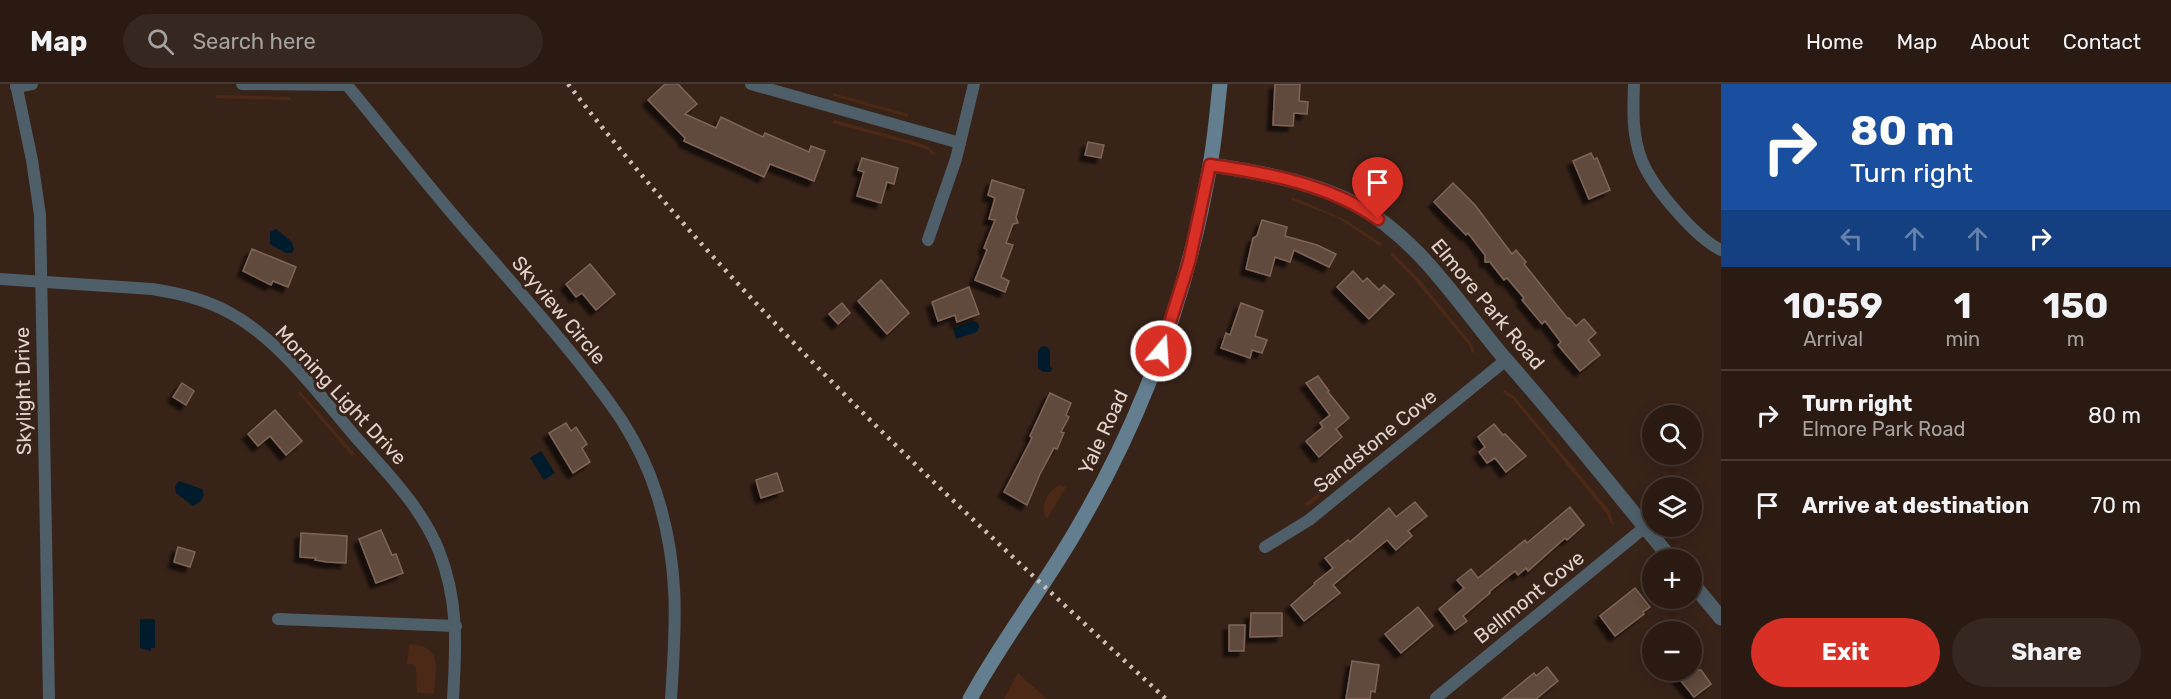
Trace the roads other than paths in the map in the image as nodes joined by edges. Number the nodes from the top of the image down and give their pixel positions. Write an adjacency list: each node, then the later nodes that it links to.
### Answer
1 (32, 84): 7 (street)
2 (242, 84): 27 (street, Skyview Circle)
3 (751, 84): 8 (street)
4 (974, 84): 8 (street)
5 (1220, 84): 9 (main road, Yale Road)
6 (1634, 84): 11 (street)
7 (16, 86): 13 (street, Skylight Drive)
8 (960, 143): 10 (street)
9 (1210, 165): 14 (street, Elmore Park Road); 28 (main road, Yale Road)
10 (928, 240)
11 (1721, 250)
12 (0, 279): 13 (street, Morning Light Drive)
13 (40, 281): 23 (street, Morning Light Drive); 25 (street, Skylight Drive)
14 (1506, 360): 15 (street, Elmore Park Road); 18 (street, Sandstone Cove)
15 (1642, 523)
16 (1642, 529): 24 (street, Bellmont Cove)
17 (1653, 537): 19 (street, Elmore Park Road)
18 (1265, 547)
19 (1663, 549)
20 (1702, 595): 21 (street)
21 (1720, 617)
22 (278, 619): 23 (street)
23 (456, 626): 26 (street, Morning Light Drive)
24 (1436, 698)
25 (49, 699)
26 (453, 699)
27 (671, 699)
28 (970, 699)

